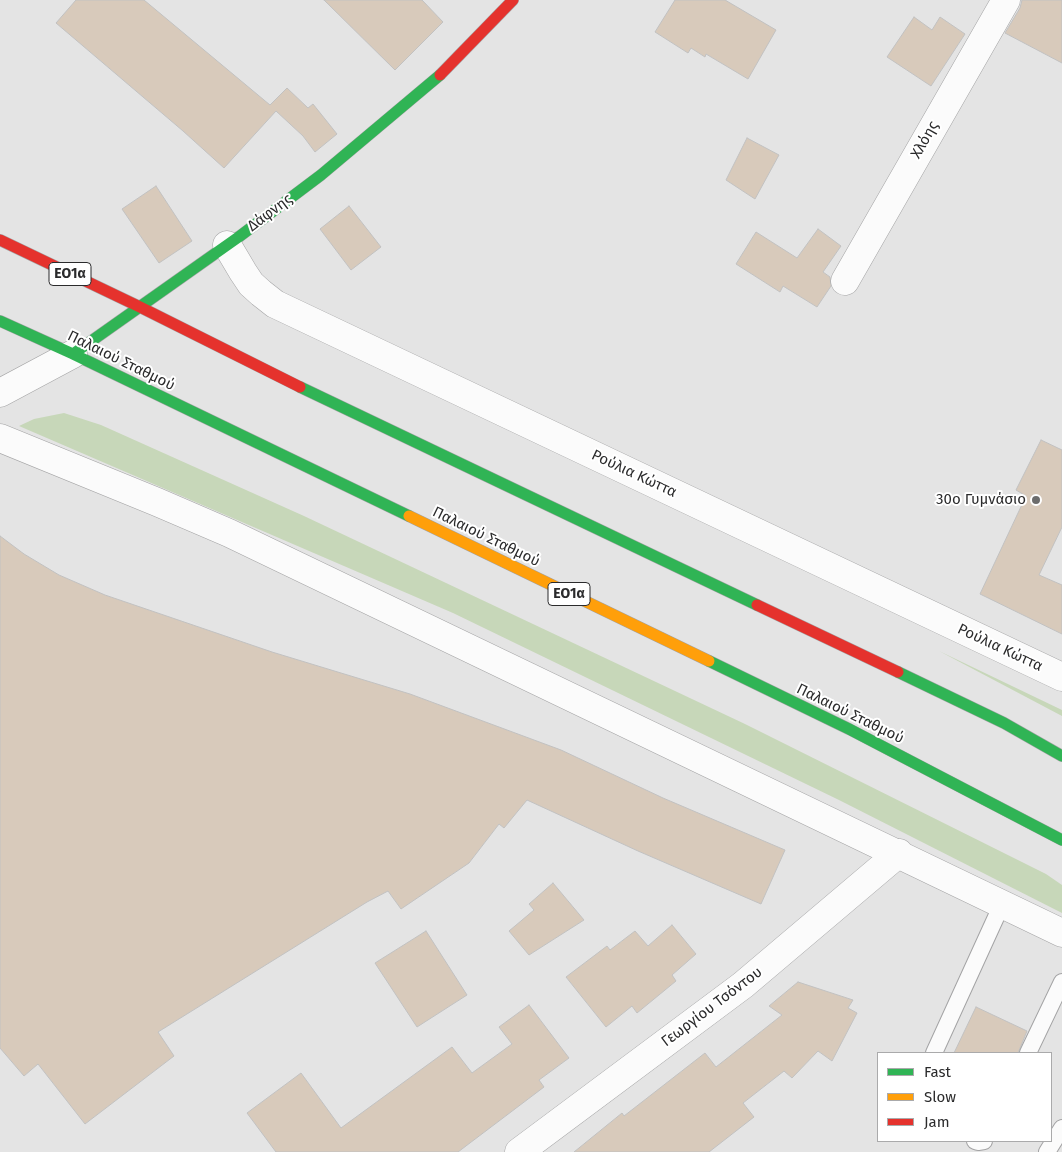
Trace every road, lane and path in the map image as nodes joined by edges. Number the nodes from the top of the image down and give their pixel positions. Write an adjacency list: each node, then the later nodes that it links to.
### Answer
1 (513, 0): 4 (main road, Δάφνης)
2 (1006, 0): 5 (street, Χλόης)
3 (0, 240): 6 (main road, ΕΟ1α)
4 (227, 245): 6 (main road, Δάφνης); 11 (street, Ρούλια Κώττα)
5 (845, 281)
6 (140, 307): 8 (main road, Δάφνης); 12 (main road, ΕΟ1α)
7 (0, 321): 8 (main road, Παλαιού Σταθμού / ΕΟ1α)
8 (73, 354): 9 (street, Δάφνης); 13 (main road, Παλαιού Σταθμού / ΕΟ1α)
9 (0, 393)
10 (0, 438): 14 (street)
11 (1062, 677)
12 (1062, 756)
13 (1062, 840)
14 (899, 853): 15 (street); 21 (street, Γεωργίου Τσόντου)
15 (1002, 904): 16 (street); 18 (lane)
16 (1062, 933)
17 (1062, 982): 19 (lane)
18 (934, 1052)
19 (1028, 1052)
20 (1062, 1128): 22 (lane)
21 (519, 1152)
22 (1047, 1152)

